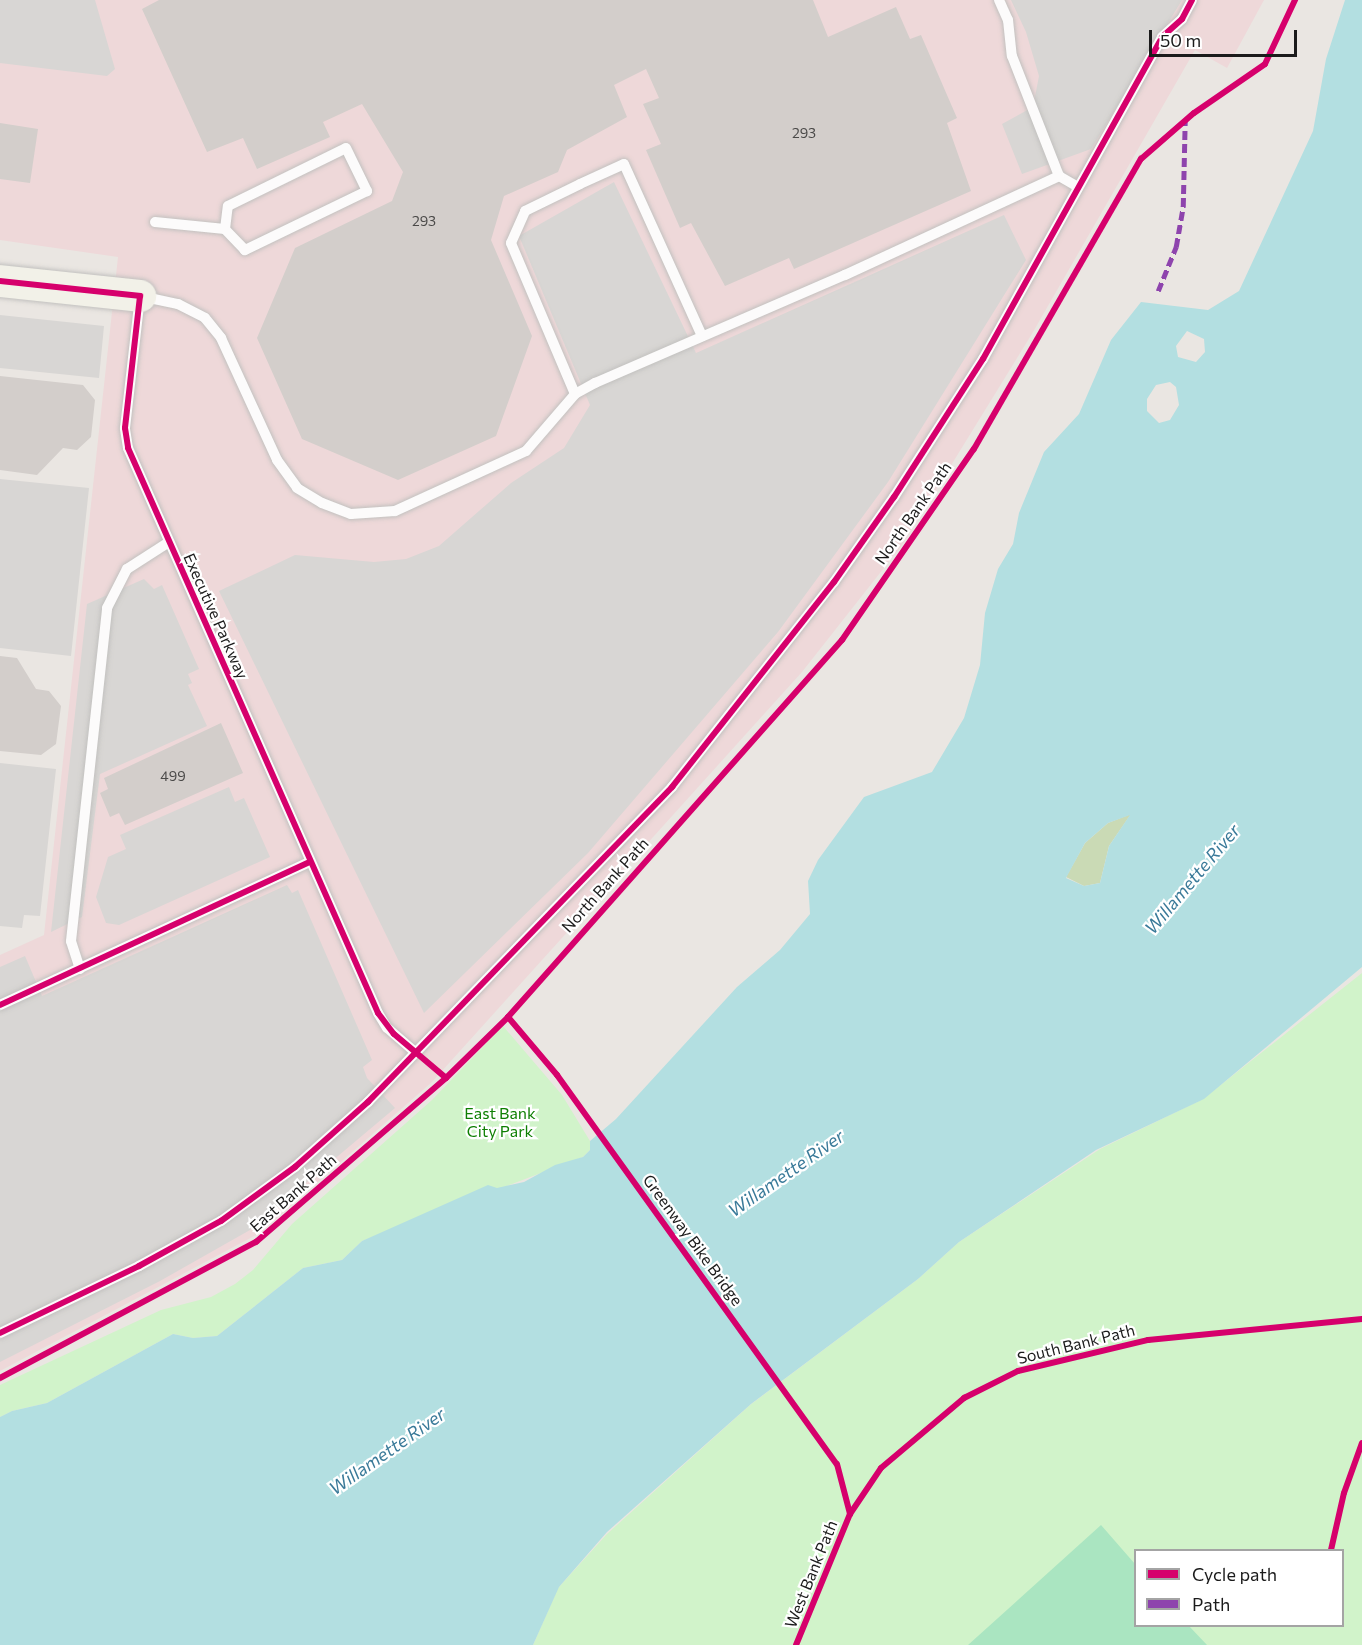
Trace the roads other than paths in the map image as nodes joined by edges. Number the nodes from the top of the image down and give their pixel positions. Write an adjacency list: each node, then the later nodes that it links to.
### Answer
1 (999, 0): 3 (lane)
2 (1192, 0): 4 (lane)
3 (1059, 176): 4 (lane); 9 (lane)
4 (1078, 187): 15 (lane)
5 (155, 222): 6 (lane)
6 (225, 229): 6 (lane)
7 (0, 281): 8 (street)
8 (140, 296): 10 (lane); 11 (lane, Executive Parkway)
9 (702, 336): 10 (lane); 10 (lane)
10 (575, 394)
11 (169, 542): 12 (lane, Executive Parkway); 13 (lane)
12 (310, 862): 13 (lane); 15 (lane, Executive Parkway)
13 (80, 969): 14 (lane)
14 (0, 1005)
15 (415, 1052): 16 (lane)
16 (0, 1333)

